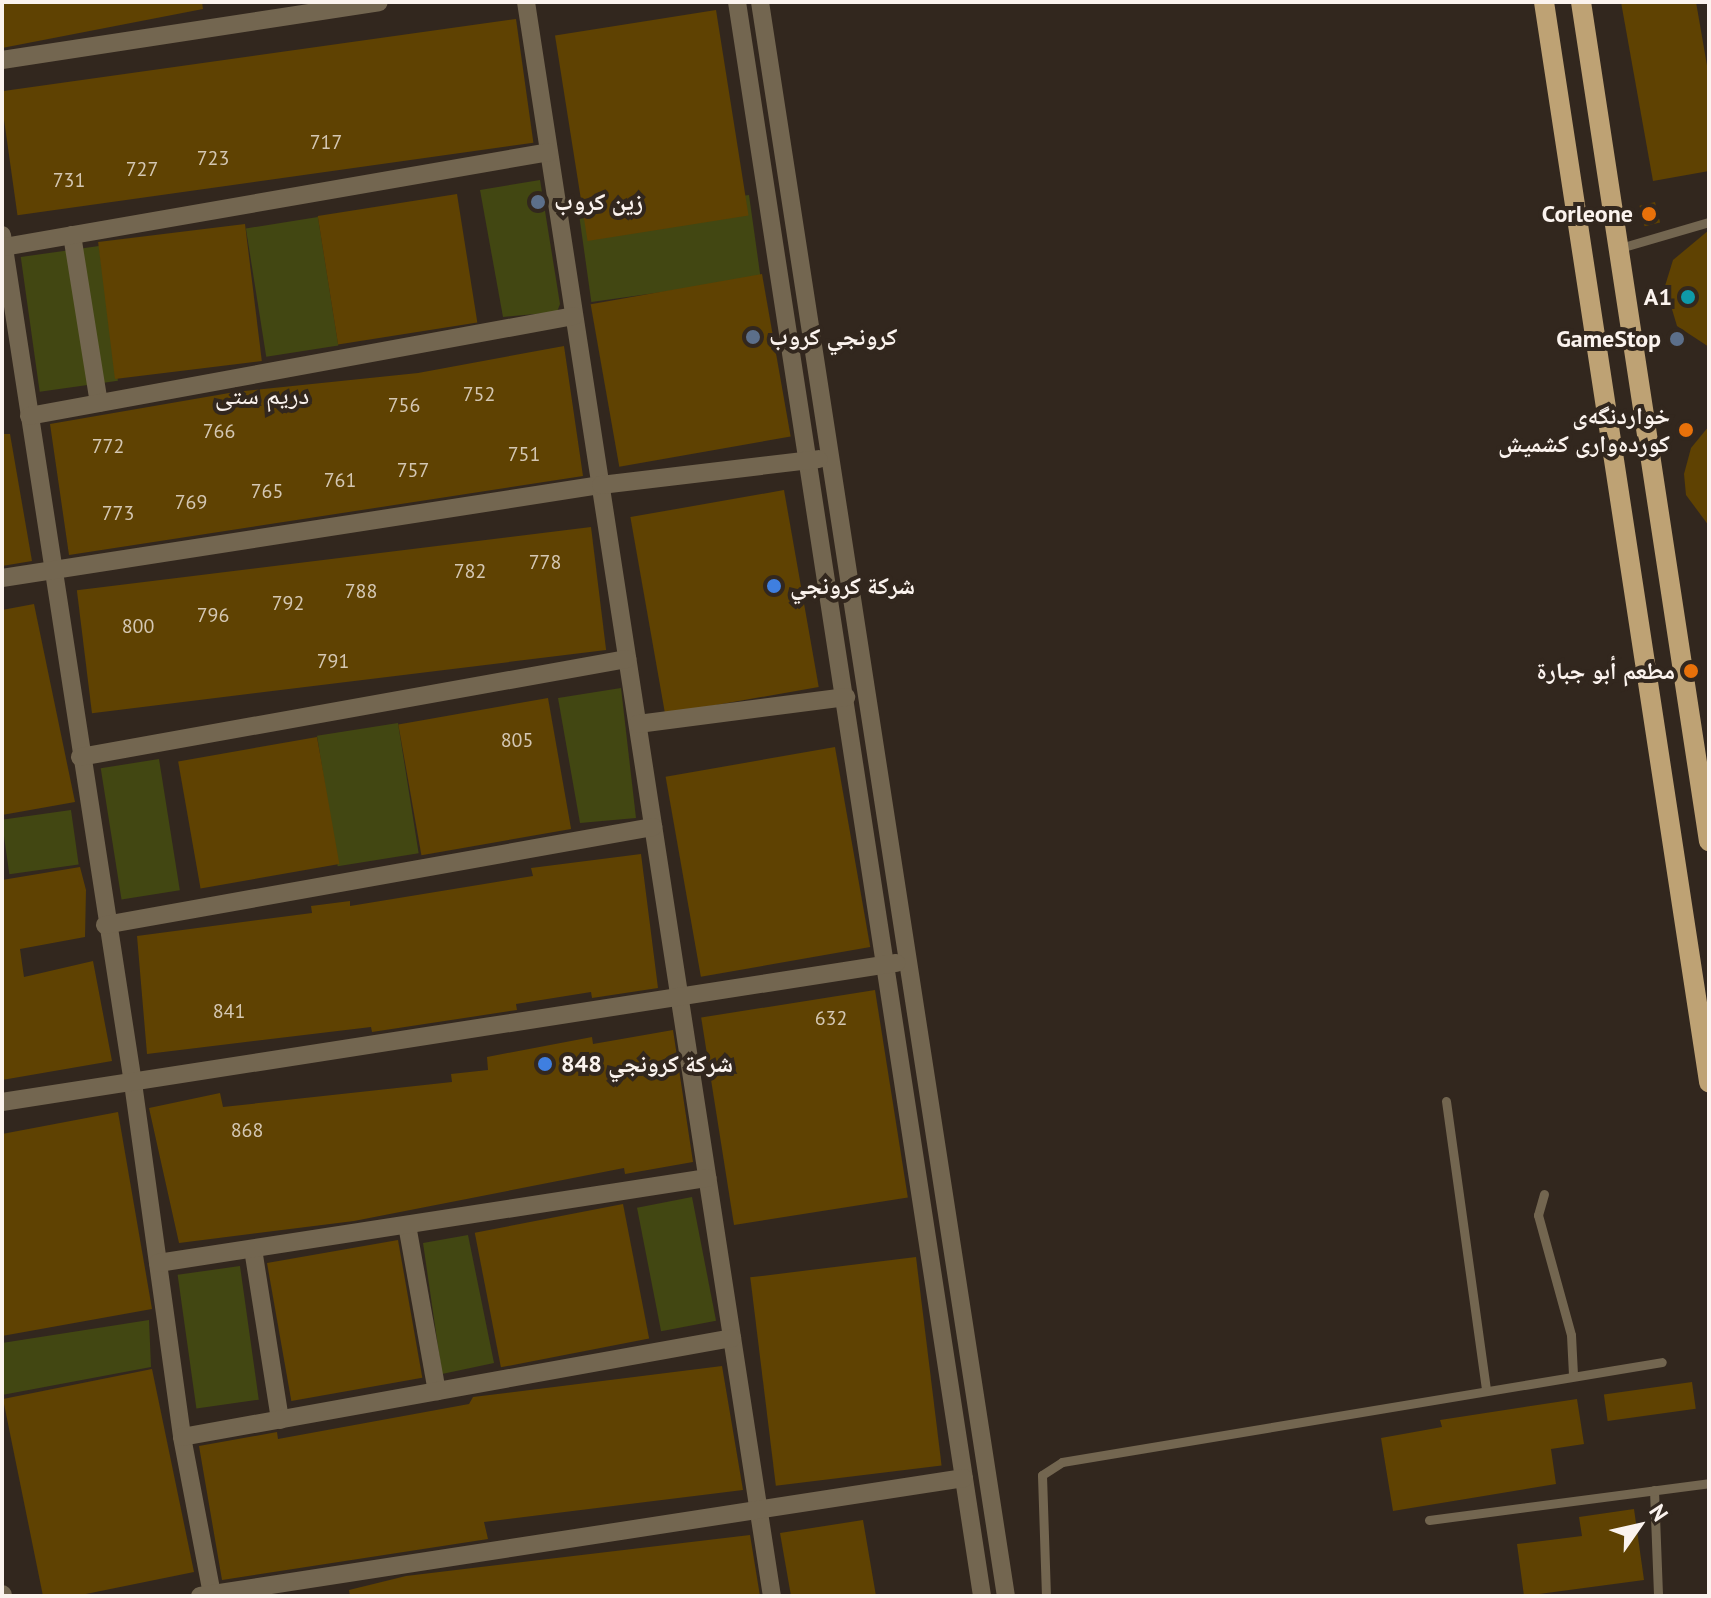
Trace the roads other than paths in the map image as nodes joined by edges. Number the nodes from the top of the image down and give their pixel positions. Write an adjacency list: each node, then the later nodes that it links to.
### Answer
1 (379, 2): 7 (street)
2 (526, 2): 8 (street)
3 (737, 2): 10 (street)
4 (760, 2): 9 (street)
5 (1544, 2): 22 (main road)
6 (1581, 2): 14 (main road)
7 (2, 60)
8 (549, 152): 12 (street); 15 (street)
9 (788, 182): 10 (street); 18 (street)
10 (766, 186): 19 (street)
11 (1709, 222): 14 (lane)
12 (72, 235): 13 (street); 16 (street)
13 (3, 241): 17 (street)
14 (1620, 248): 21 (main road)
15 (574, 316): 16 (street); 20 (street)
16 (99, 403): 17 (street)
17 (29, 416): 23 (street)
18 (831, 458): 19 (street); 34 (street)
19 (809, 460): 20 (street); 28 (street)
20 (601, 485): 23 (street); 27 (street)
21 (1655, 486): 22 (main road); 25 (main road)
22 (1619, 487): 26 (main road)
23 (53, 570): 24 (street); 30 (street)
24 (2, 578)
25 (1673, 602): 26 (main road); 32 (main road)
26 (1637, 608): 37 (main road)
27 (627, 659): 29 (street); 30 (street)
28 (846, 697): 29 (street); 35 (street)
29 (638, 724): 31 (street)
30 (80, 757): 33 (street)
31 (653, 827): 33 (street); 36 (street)
32 (1709, 841)
33 (105, 925): 38 (street)
34 (909, 961): 35 (street); 58 (street)
35 (886, 964): 36 (street); 53 (street)
36 (679, 995): 38 (street); 41 (street)
37 (1709, 1082)
38 (133, 1083): 40 (street); 45 (street)
39 (1446, 1101): 49 (lane)
40 (2, 1102)
41 (707, 1178): 43 (street); 46 (street)
42 (1544, 1194): 48 (lane)
43 (407, 1225): 44 (street); 50 (street)
44 (253, 1249): 45 (street); 51 (street)
45 (158, 1263): 52 (street)
46 (732, 1338): 50 (street); 56 (street)
47 (1662, 1362): 48 (lane)
48 (1573, 1375): 49 (lane)
49 (1486, 1388): 64 (lane)
50 (437, 1391): 51 (street)
51 (280, 1420): 52 (street)
52 (182, 1437): 60 (street)
53 (964, 1478): 56 (street); 59 (street)
54 (1709, 1483): 55 (lane)
55 (1654, 1490): 57 (lane); 65 (lane)
56 (758, 1507): 60 (street); 61 (street)
57 (1429, 1520)
58 (995, 1528): 59 (street); 63 (street)
59 (973, 1532): 62 (street)
60 (206, 1595)
61 (772, 1596)
62 (982, 1596)
63 (1006, 1596)
64 (1046, 1596)
65 (1658, 1596)

